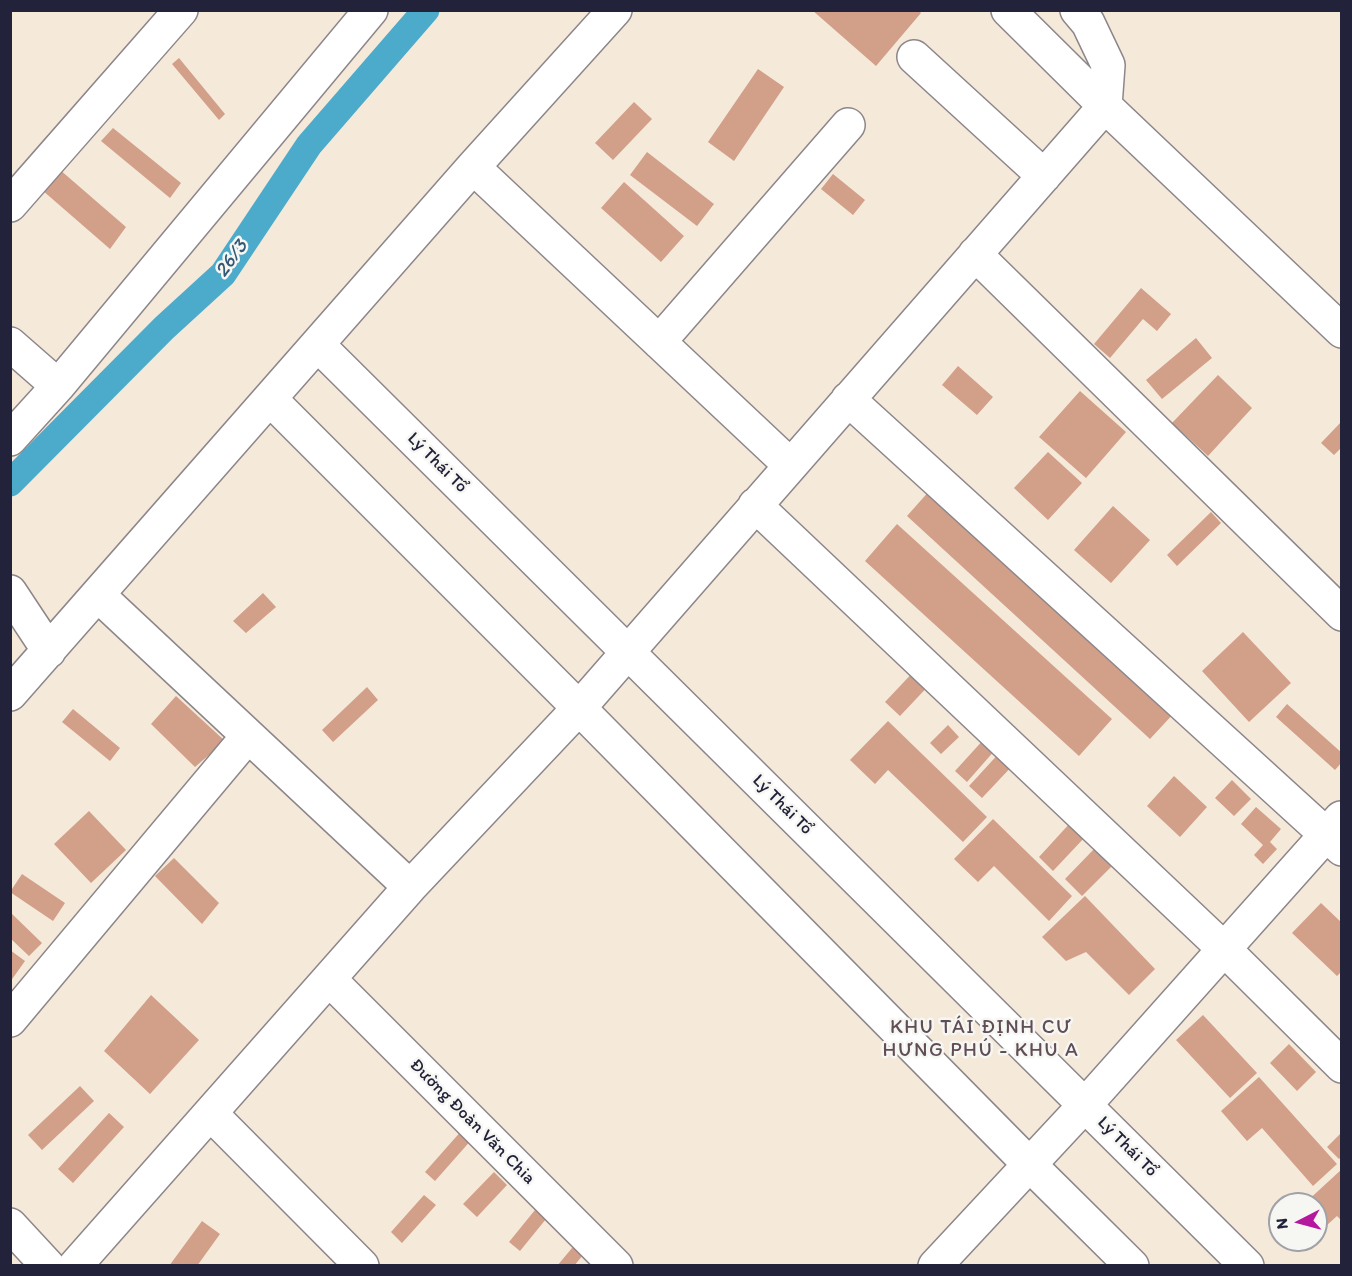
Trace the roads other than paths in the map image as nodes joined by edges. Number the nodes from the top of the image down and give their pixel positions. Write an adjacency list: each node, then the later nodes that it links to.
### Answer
1 (181, 10): 11 (street)
2 (371, 10): 17 (street)
3 (615, 10): 9 (street)
4 (1008, 10): 7 (street)
5 (1077, 10): 7 (street)
6 (914, 57): 10 (street)
7 (1105, 106): 10 (street); 13 (street)
8 (848, 125): 14 (street)
9 (474, 167): 14 (street); 16 (street)
10 (1044, 176): 12 (street)
11 (10, 205)
12 (975, 254): 19 (street); 25 (street)
13 (1341, 331)
14 (659, 342): 21 (street)
15 (10, 344): 17 (street)
16 (318, 345): 18 (street); 27 (street, Lý Thái Tổ)
17 (58, 386): 20 (street)
18 (270, 399): 24 (street); 29 (street)
19 (848, 399): 21 (street); 31 (street)
20 (10, 439)
21 (790, 465): 22 (street)
22 (755, 505): 27 (street); 33 (street)
23 (10, 592): 26 (street)
24 (98, 595): 26 (street); 30 (street)
25 (1341, 614)
26 (49, 651): 28 (street)
27 (627, 651): 29 (street); 37 (street, Lý Thái Tổ)
28 (10, 694)
29 (579, 708): 32 (street); 39 (street)
30 (248, 736): 32 (street); 35 (street)
31 (1336, 833): 33 (street)
32 (410, 887): 34 (street)
33 (1224, 950): 36 (street); 37 (street)
34 (329, 979): 38 (street); 44 (street, Đường Đoàn Văn Chia)
35 (10, 1020)
36 (1341, 1066)
37 (1085, 1105): 39 (street); 47 (street, Lý Thái Tổ)
38 (211, 1114): 42 (street); 43 (street)
39 (1030, 1165): 45 (street); 46 (street)
40 (10, 1225): 41 (street)
41 (48, 1266)
42 (75, 1266)
43 (362, 1266)
44 (616, 1266)
45 (935, 1266)
46 (1132, 1266)
47 (1247, 1266)

